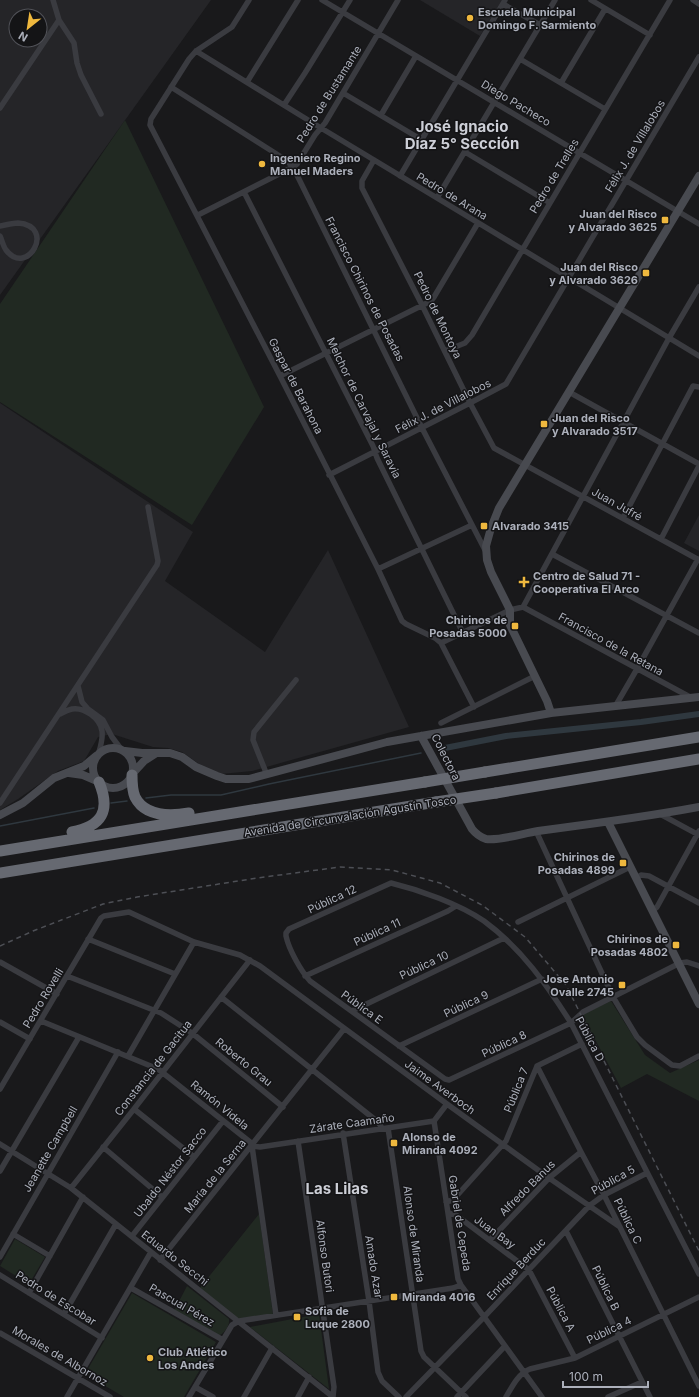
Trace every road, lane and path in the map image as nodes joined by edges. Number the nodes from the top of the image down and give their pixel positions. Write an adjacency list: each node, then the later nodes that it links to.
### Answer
1 (53, 0): 15 (street)
2 (249, 0): 19 (street)
3 (298, 0): 24 (street)
4 (322, 0): 14 (street, Diego Pacheco)
5 (350, 0): 14 (street)
6 (398, 0): 17 (street, Pedro de Bustamante)
7 (555, 0): 16 (street)
8 (591, 0): 13 (street)
9 (670, 0): 18 (street, Pedro de Trelles)
10 (693, 0): 12 (street)
11 (504, 2): 16 (street); 23 (street)
12 (699, 4)
13 (605, 9): 18 (street); 25 (street)
14 (343, 12): 17 (street, Diego Pacheco); 29 (street)
15 (59, 20): 30 (street); 32 (street)
16 (540, 25): 22 (street)
17 (378, 33): 20 (street, Diego Pacheco); 27 (street, Pedro de Bustamante)
18 (650, 35): 31 (street, Pedro de Trelles)
19 (196, 51): 24 (street, Pedro de Arana); 26 (street)
20 (416, 56): 23 (street, Diego Pacheco); 33 (street)
21 (699, 57): 42 (street, Félix J. de Villalobos)
22 (520, 59): 25 (street); 28 (street)
23 (457, 80): 28 (street, Diego Pacheco); 35 (street)
24 (247, 82): 29 (street, Pedro de Arana)
25 (561, 83): 31 (street)
26 (171, 87): 39 (street, Francisco Chirinos de Posadas); 47 (street, Gaspar de Barahona)
27 (343, 93): 33 (street); 34 (street, Pedro de Bustamante)
28 (494, 102): 36 (street); 37 (street, Diego Pacheco)
29 (284, 105): 34 (street, Pedro de Arana)
30 (0, 108)
31 (605, 109): 37 (street, Pedro de Trelles)
32 (101, 114)
33 (381, 116): 35 (street)
34 (321, 128): 38 (street, Pedro de Arana); 39 (street, Pedro de Bustamante)
35 (422, 140): 40 (street)
36 (465, 152): 44 (street); 45 (street)
37 (580, 153): 42 (street, Diego Pacheco); 45 (street, Pedro de Trelles)
38 (374, 160): 40 (street, Pedro de Arana); 56 (street, Pedro de Montoya)
39 (293, 167): 43 (street, Pedro de Bustamante); 58 (street, Francisco Chirinos de Posadas)
40 (400, 176): 44 (street, Pedro de Arana)
41 (699, 176): 46 (main road)
42 (626, 180): 46 (street, Diego Pacheco); 53 (street, Félix J. de Villalobos)
43 (244, 192): 47 (street, Pedro de Bustamante); 61 (street, Melchor de Carvajal y Saravia)
44 (437, 198): 48 (street, Pedro de Arana)
45 (550, 203): 52 (street, Pedro de Trelles)
46 (678, 211): 49 (street, Diego Pacheco); 57 (main road)
47 (198, 215): 63 (street, Gaspar de Barahona)
48 (478, 223): 52 (street, Pedro de Arana); 56 (street)
49 (699, 224)
50 (0, 226): 51 (street)
51 (0, 236)
52 (522, 249): 53 (street, Pedro de Arana); 60 (street, Pedro de Trelles)
53 (568, 277): 57 (street, Pedro de Arana); 66 (street, Félix J. de Villalobos)
54 (699, 287): 55 (street)
55 (697, 296): 59 (street)
56 (422, 305): 58 (street); 60 (street, Pedro de Montoya)
57 (619, 308): 59 (street, Pedro de Arana); 65 (main road)
58 (373, 329): 61 (street); 68 (street, Francisco Chirinos de Posadas)
59 (669, 338): 62 (street, Pedro de Arana); 67 (street)
60 (445, 351): 66 (street, Pedro de Montoya)
61 (325, 353): 63 (street); 70 (street, Melchor de Carvajal y Saravia)
62 (699, 356)
63 (280, 376): 73 (street, Gaspar de Barahona)
64 (699, 387): 69 (street)
65 (569, 392): 67 (street); 71 (main road)
66 (470, 403): 68 (street, Félix J. de Villalobos); 71 (street, Pedro de Montoya)
67 (624, 423): 69 (street); 74 (street)
68 (422, 428): 70 (street, Félix J. de Villalobos); 77 (street, Francisco Chirinos de Posadas)
69 (662, 444): 72 (street); 76 (street)
70 (375, 452): 73 (street, Félix J. de Villalobos); 79 (street, Melchor de Carvajal y Saravia)
71 (525, 465): 74 (street, Juan Jufré); 80 (main road)
72 (699, 465): 78 (street)
73 (329, 475): 83 (street, Gaspar de Barahona)
74 (584, 497): 76 (street, Juan Jufré); 81 (street)
75 (148, 507): 93 (street)
76 (623, 518): 78 (street, Juan Jufré)
77 (472, 526): 79 (street); 80 (street, Francisco Chirinos de Posadas)
78 (661, 539): 82 (street, Juan Jufré)
79 (423, 549): 83 (street); 87 (street, Melchor de Carvajal y Saravia)
80 (486, 551): 85 (main road)
81 (552, 554): 84 (street); 86 (street)
82 (698, 559): 86 (street)
83 (378, 569): 89 (street, Gaspar de Barahona)
84 (523, 607): 85 (street); 90 (street, Francisco de la Retana)
85 (510, 610): 87 (street); 91 (main road)
86 (667, 616): 88 (street); 90 (street)
87 (463, 633): 89 (street)
88 (699, 633)
89 (441, 643): 96 (street)
90 (637, 669): 94 (street, Francisco de la Retana); 95 (street)
91 (535, 676): 96 (street); 97 (main road)
92 (296, 680): 108 (street)
93 (78, 686): 98 (street); 102 (street)
94 (695, 697): 95 (main road, Colectora)
95 (616, 705): 97 (main road, Colectora)
96 (474, 707): 99 (street)
97 (551, 713): 100 (main road, Colectora)
98 (60, 714): 104 (street); 110 (street)
99 (442, 723)
100 (421, 736): 108 (main road); 116 (main road, Colectora)
101 (699, 737): 111 (highway, Avenida de Circunvalación Agustín Tosco, bridge)
102 (123, 750): 103 (main road); 104 (main road); 107 (main road)
103 (158, 753): 107 (main road); 108 (main road)
104 (98, 754): 106 (main road); 109 (main road)
105 (699, 759): 121 (highway, Avenida de Circunvalación Agustín Tosco, bridge)
106 (66, 773): 109 (main road); 114 (main road)
107 (132, 774): 109 (main road); 111 (highway)
108 (267, 775)
109 (98, 781): 118 (highway)
110 (0, 803)
111 (279, 806): 119 (highway, Avenida de Circunvalación Agustín Tosco)
112 (699, 807): 113 (main road, Colectora)
113 (660, 813): 115 (main road, Colectora); 117 (street)
114 (0, 815)
115 (608, 822): 116 (main road, Colectora); 120 (main road)
116 (536, 831): 125 (street)
117 (698, 833): 124 (street)
118 (0, 844)
119 (0, 850)
120 (630, 867): 122 (main road); 125 (street)
121 (0, 873)
122 (636, 878): 124 (street); 128 (main road)
123 (391, 882): 127 (street, Pública D); 131 (street, Pública 12)
124 (668, 887): 126 (street); 128 (street)
125 (566, 898): 130 (street); 144 (street)
126 (699, 903)
127 (456, 906): 132 (street, Pública D); 141 (street, Pública 11)
128 (652, 911): 137 (main road)
129 (102, 916): 133 (street, Pedro Rovelli); 134 (street, Jaime Averboch)
130 (518, 922)
131 (286, 936): 141 (street, Pública E)
132 (504, 938): 142 (street, Pública D); 148 (street, Pública 10)
133 (88, 939): 139 (street); 140 (street, Pedro Rovelli)
134 (194, 942): 135 (street, Jaime Averboch); 139 (street)
135 (250, 960): 145 (street, Constancia de Gacitua); 152 (street, Jaime Averboch)
136 (0, 962): 143 (street)
137 (680, 963): 138 (street); 144 (street, Pública 8); 146 (main road)
138 (699, 966)
139 (175, 974): 147 (street)
140 (67, 976): 143 (street, Pedro Rovelli); 147 (street, Roberto Grau)
141 (305, 976): 148 (street, Pública E)
142 (542, 979): 151 (street, Pública D); 157 (street, Pública 9)
143 (57, 994): 149 (street, Pedro Rovelli)
144 (613, 996): 151 (street, Pública 8); 160 (street)
145 (221, 997): 153 (street, Constancia de Gacitua); 162 (street)
146 (699, 1004)
147 (154, 1010): 153 (street, Roberto Grau); 159 (street)
148 (352, 1011): 157 (street, Pública E)
149 (40, 1021): 154 (street, Ramón Videla); 155 (street, Pedro Rovelli)
150 (0, 1022): 155 (street)
151 (571, 1024): 156 (street, Pública D); 164 (street, Pública 8)
152 (344, 1029): 162 (street, María de la Serna); 166 (street, Jaime Averboch)
153 (192, 1033): 163 (street, Constancia de Gacitua); 167 (street, Roberto Grau)
154 (79, 1036): 158 (street, Ramón Videla); 178 (street)
155 (30, 1039): 165 (street, Pedro Rovelli)
156 (582, 1044): 161 (street, Pública 7); 183 (street, Pública D)
157 (399, 1046): 164 (street, Pública E)
158 (118, 1052): 159 (street, Ramón Videla); 182 (street, Jeanette Campbell)
159 (128, 1056): 163 (street, Ramón Videla)
160 (699, 1056)
161 (537, 1066): 175 (street, Pública 7); 179 (street, Pública C)
162 (312, 1070): 167 (street, María de la Serna); 171 (street)
163 (163, 1072): 168 (street, Constancia de Gacitua); 169 (street, Ramón Videla)
164 (445, 1079)
165 (1, 1085)
166 (447, 1104): 170 (street); 175 (street, Jaime Averboch)
167 (283, 1107): 176 (street, María de la Serna)
168 (134, 1109): 177 (street, Constancia de Gacitua); 180 (street)
169 (224, 1121): 176 (street, Ramón Videla); 180 (street, Ubaldo Néstor Sacco)
170 (434, 1121): 171 (street, Zárate Caamaño); 189 (street, Gabriel de Cepeda)
171 (385, 1128): 172 (street, Zárate Caamaño); 208 (street, Alonso de Miranda)
172 (343, 1133): 173 (street, Zárate Caamaño); 210 (street, Amado Azar)
173 (298, 1141): 176 (street, Zárate Caamaño); 211 (street, Alfonso Butori)
174 (0, 1144): 178 (street, Eduardo Secchi)
175 (503, 1144): 184 (street, Jaime Averboch); 189 (street, Pública 7)
176 (252, 1146): 201 (street, María de la Serna); 213 (street, Ramón Videla)
177 (103, 1147): 185 (street, Constancia de Gacitua); 188 (street)
178 (11, 1151): 181 (street); 182 (street, Eduardo Secchi)
179 (581, 1152): 184 (street, Alfredo Banus); 186 (street, Pública C)
180 (194, 1157): 188 (street, Ubaldo Néstor Sacco)
181 (0, 1171)
182 (48, 1173): 185 (street, Eduardo Secchi); 195 (street, Jeanette Campbell)
183 (647, 1173): 186 (street, Pública 5); 203 (street, Pública D)
184 (548, 1178): 190 (street, Jaime Averboch); 197 (street, Alfredo Banus)
185 (71, 1188): 187 (street, Eduardo Secchi)
186 (604, 1195): 190 (street, Pública 5); 193 (street, Pública C)
187 (83, 1197): 192 (street, Eduardo Secchi); 200 (street)
188 (162, 1197): 196 (street, Ubaldo Néstor Sacco)
189 (446, 1202): 191 (street, Gabriel de Cepeda)
190 (589, 1206): 193 (street, Jaime Averboch); 194 (street, Enrique Berduc)
191 (448, 1212): 197 (street, Juan Bay); 205 (street, Gabriel de Cepeda)
192 (116, 1224): 196 (street, Eduardo Secchi); 212 (street)
193 (620, 1227): 214 (street, Pública C)
194 (566, 1231): 202 (street, Enrique Berduc); 218 (street, Pública B)
195 (13, 1234): 199 (street, Jeanette Campbell); 200 (street)
196 (132, 1236): 198 (street, Eduardo Secchi)
197 (490, 1240): 202 (street, Juan Bay)
198 (151, 1252): 201 (street, Eduardo Secchi); 206 (street)
199 (0, 1256)
200 (50, 1256): 207 (street)
201 (160, 1260): 216 (street, Eduardo Secchi)
202 (529, 1270): 215 (street, Enrique Berduc); 223 (street, Pública A)
203 (699, 1274)
204 (0, 1275): 207 (street, Pedro de Escobar)
205 (461, 1285): 208 (street); 215 (street, Gabriel de Cepeda)
206 (131, 1288): 219 (street); 220 (street, Pascual Pérez)
207 (29, 1293): 212 (street, Pedro de Escobar)
208 (413, 1294): 210 (street); 224 (street, Alonso de Miranda)
209 (699, 1297): 214 (street, Pública 4)
210 (369, 1301): 211 (street); 239 (street, Amado Azar)
211 (322, 1309): 213 (street); 238 (street, Alfonso Butori)
212 (64, 1314): 219 (street, Pedro de Escobar)
213 (276, 1315): 216 (street)
214 (663, 1315): 218 (street, Pública 4); 229 (street, Pública C)
215 (484, 1317): 221 (street, Gabriel de Cepeda); 224 (street, Enrique Berduc)
216 (239, 1321): 220 (street); 222 (street, Eduardo Secchi)
217 (0, 1333): 226 (street, Morales de Albornoz)
218 (618, 1336): 223 (street, Pública 4); 228 (street, Pública B)
219 (102, 1338): 226 (street)
220 (223, 1340): 230 (street)
221 (505, 1346): 225 (street, Gabriel de Cepeda); 231 (street)
222 (272, 1348): 227 (street, Eduardo Secchi); 236 (street)
223 (575, 1358): 225 (street, Pública 4)
224 (435, 1367): 231 (street, Alonso de Miranda); 240 (street, Enrique Berduc)
225 (524, 1372): 242 (street); 243 (street, Gabriel de Cepeda)
226 (78, 1378): 232 (street); 233 (street, Morales de Albornoz)
227 (309, 1378): 237 (street); 238 (street, Eduardo Secchi)
228 (642, 1382): 244 (street); 245 (street, Pública B)
229 (699, 1386)
230 (195, 1387): 234 (street); 235 (street)
231 (459, 1395): 241 (street, Alonso de Miranda)
232 (67, 1397)
233 (110, 1397)
234 (189, 1397)
235 (213, 1397)
236 (244, 1397)
237 (298, 1397)
238 (333, 1397)
239 (399, 1397)
240 (406, 1397)
241 (466, 1397)
242 (506, 1397)
243 (542, 1397)
244 (608, 1397)
245 (650, 1397)

